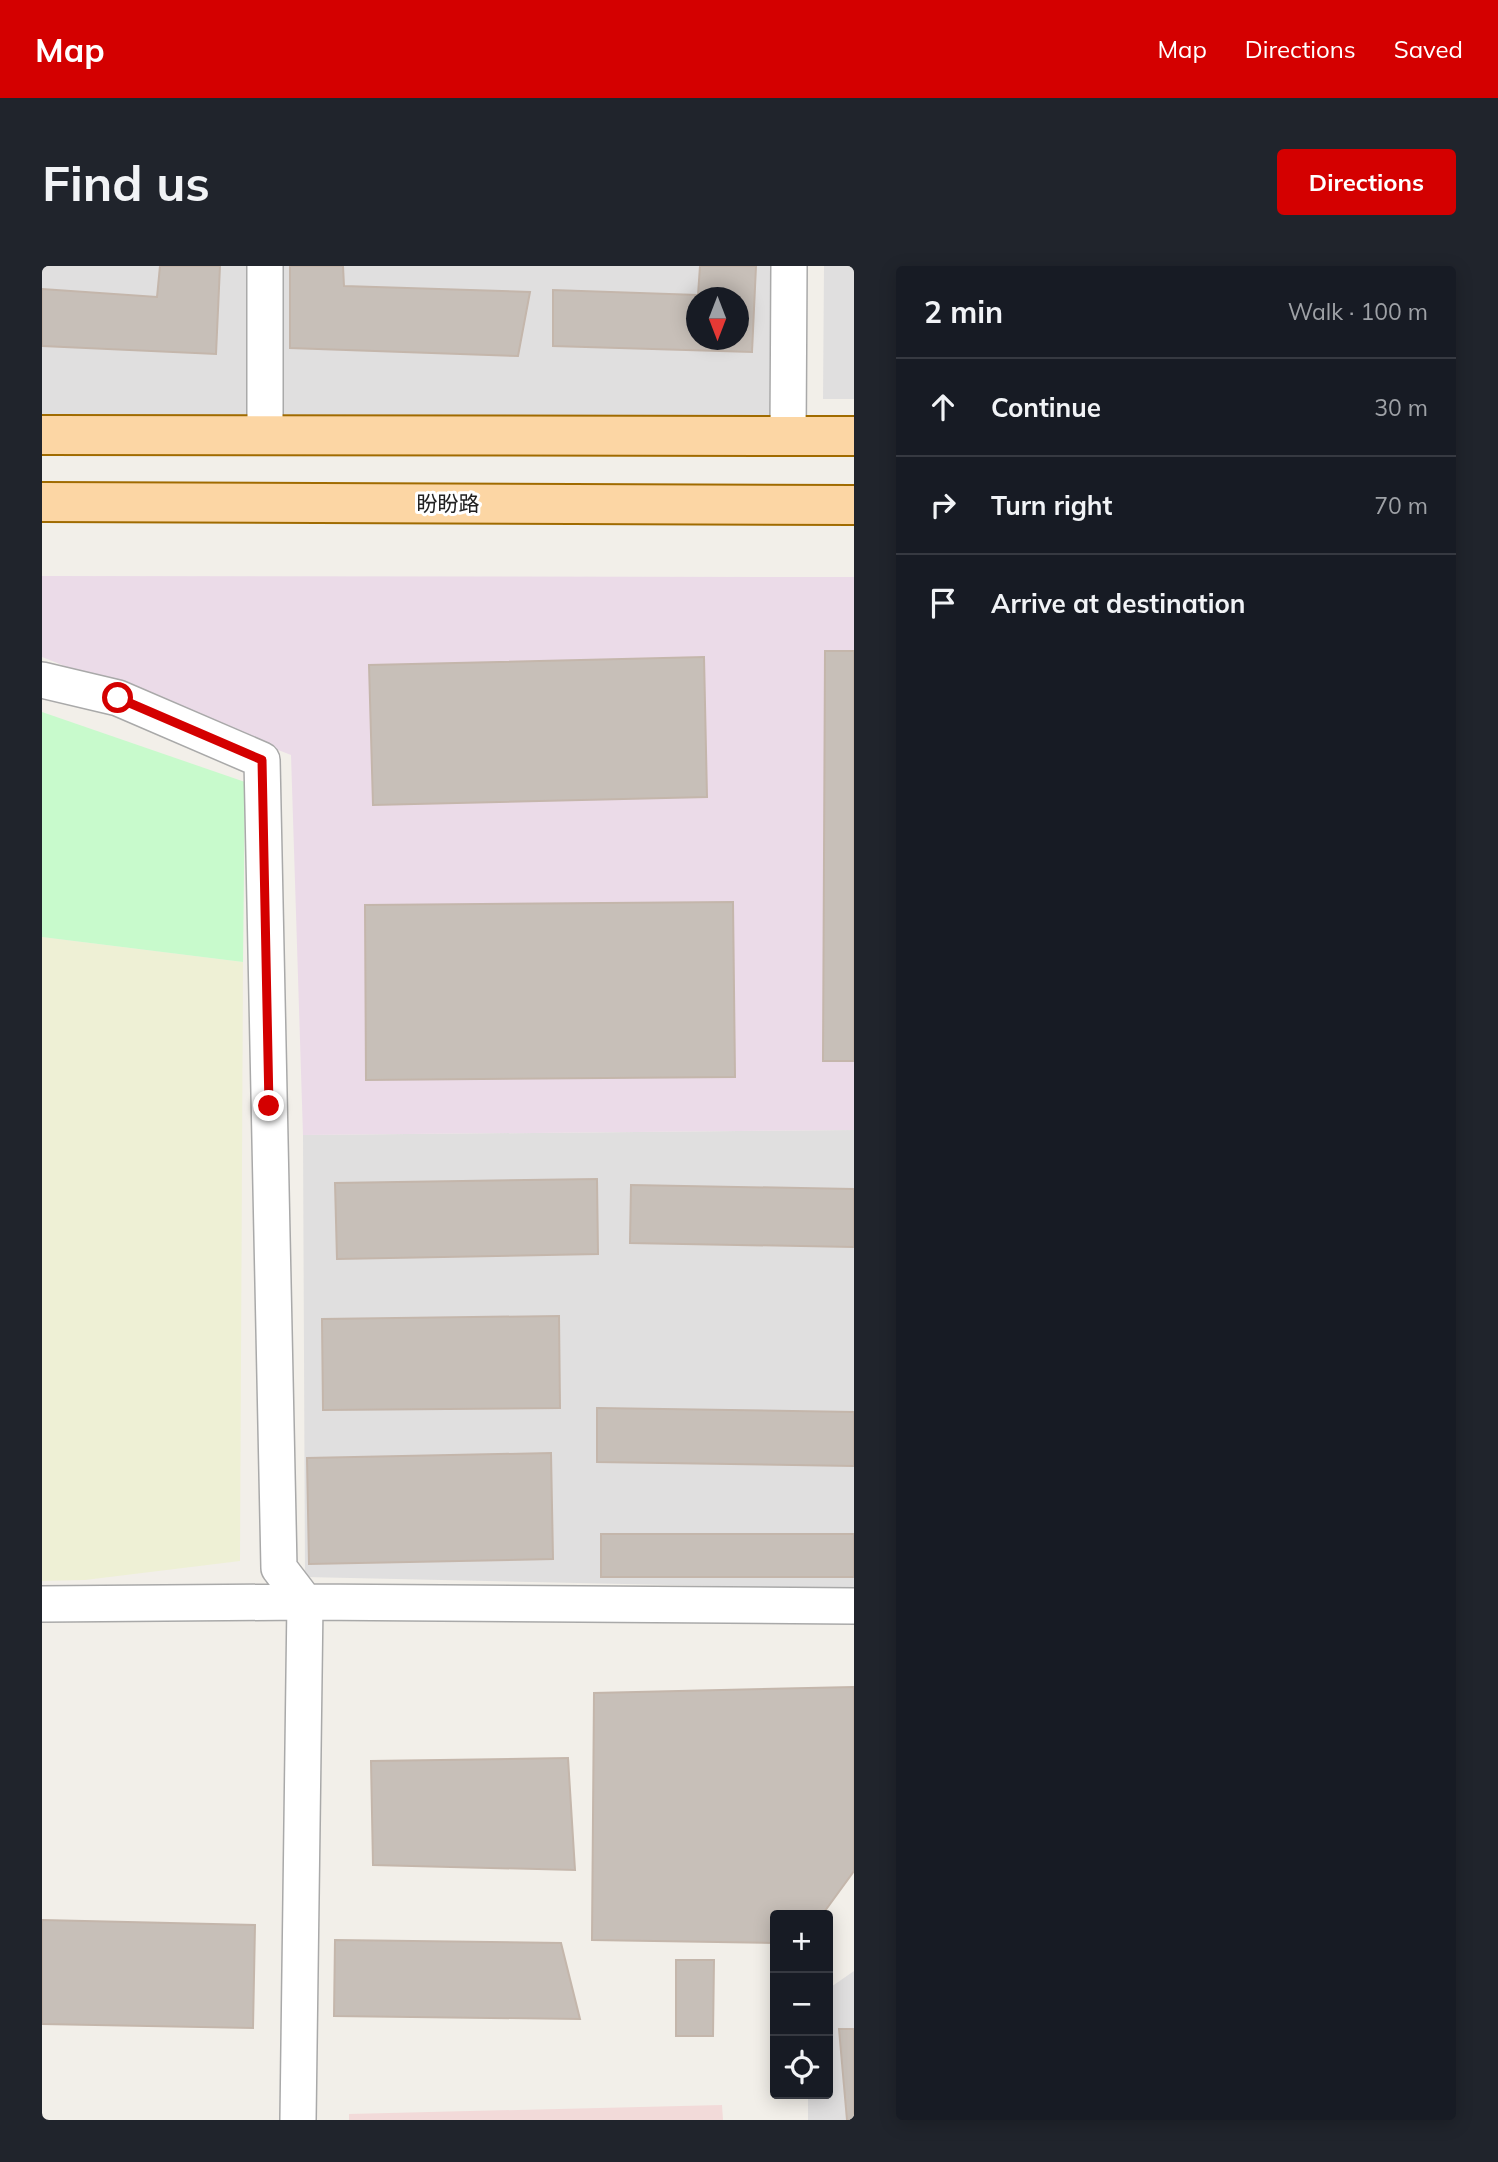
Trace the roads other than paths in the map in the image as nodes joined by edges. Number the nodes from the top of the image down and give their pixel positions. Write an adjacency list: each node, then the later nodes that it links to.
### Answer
1 (265, 266): 4 (street)
2 (789, 266): 5 (street)
3 (42, 435): 4 (main road)
4 (265, 435): 5 (main road)
5 (788, 436): 6 (main road)
6 (854, 436)
7 (42, 502): 8 (main road, 盼盼路)
8 (854, 505)
9 (42, 680): 10 (street)
10 (305, 1602): 11 (street); 12 (street); 13 (street)
11 (42, 1604)
12 (854, 1606)
13 (298, 2120)

